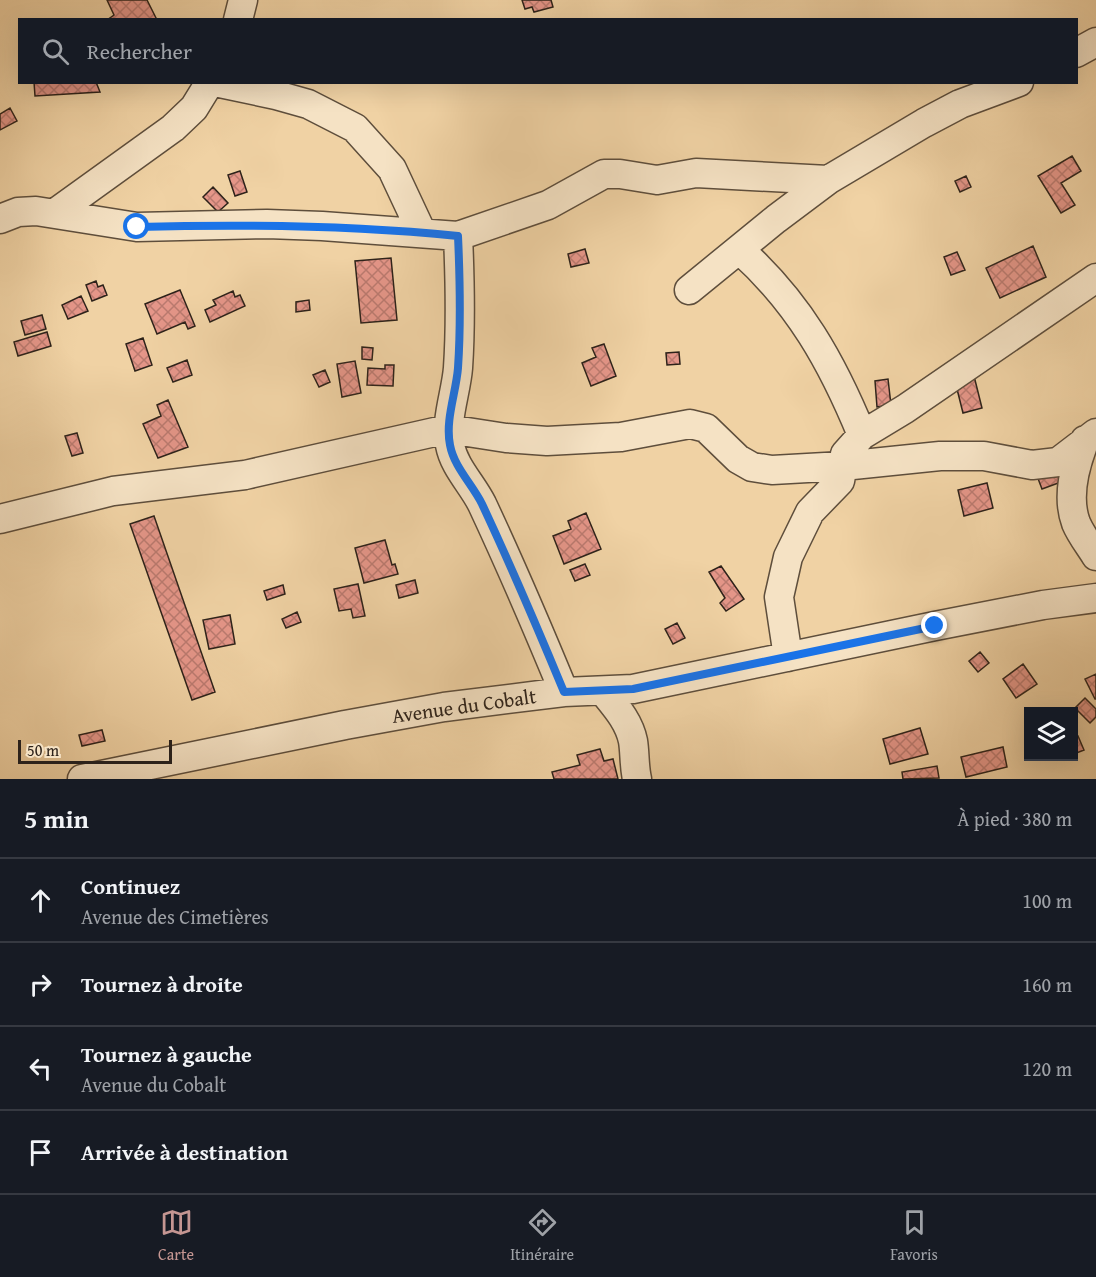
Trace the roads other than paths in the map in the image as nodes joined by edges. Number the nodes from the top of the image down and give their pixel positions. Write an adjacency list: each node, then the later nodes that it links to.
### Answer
1 (243, 0): 2 (street)
2 (238, 18)
3 (1096, 42): 4 (street)
4 (1078, 52)
5 (209, 84): 9 (street)
6 (224, 84): 11 (street)
7 (1014, 84): 8 (street)
8 (828, 180): 12 (street); 13 (street)
9 (55, 213): 10 (street); 11 (street)
10 (0, 219)
11 (422, 232): 12 (street)
12 (458, 236): 16 (street)
13 (740, 250): 15 (street); 17 (street)
14 (1096, 278): 17 (street)
15 (689, 290)
16 (448, 429): 19 (street); 20 (street); 25 (street)
17 (862, 435): 19 (street)
18 (1091, 436): 19 (street); 21 (street)
19 (843, 466): 23 (street)
20 (0, 519)
21 (1096, 556)
22 (1096, 598): 23 (street, Avenue du Cobalt)
23 (788, 657): 24 (street, Avenue du Cobalt)
24 (603, 691): 25 (street, Avenue du Cobalt); 27 (street)
25 (564, 692): 26 (street, Avenue du Cobalt)
26 (82, 779)
27 (637, 779)

